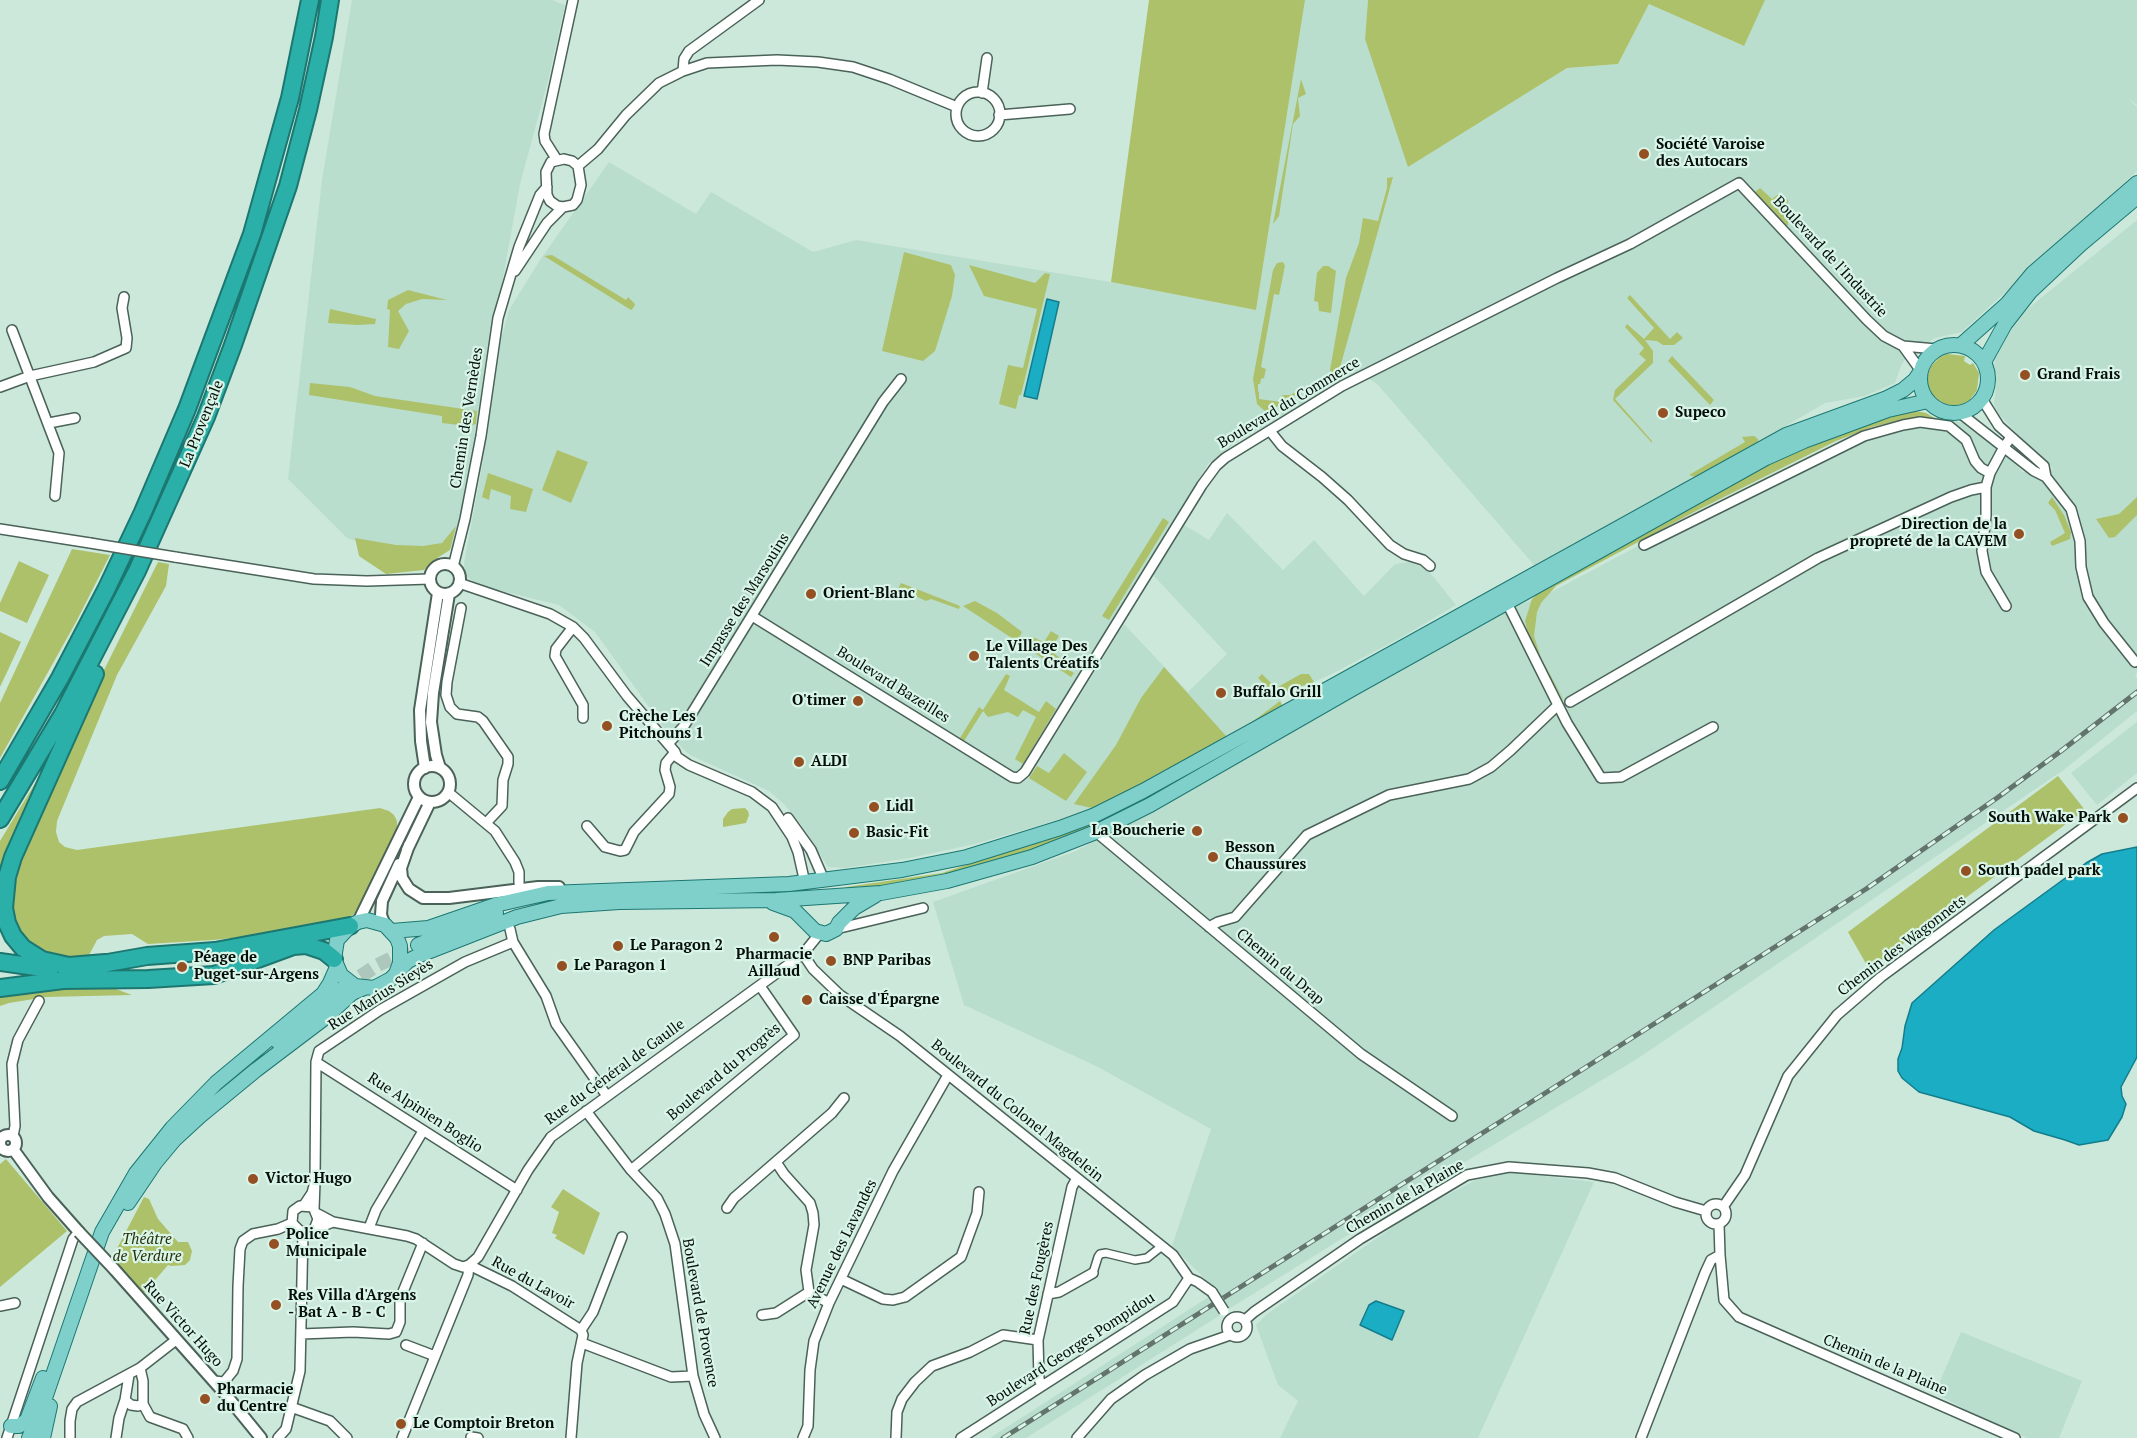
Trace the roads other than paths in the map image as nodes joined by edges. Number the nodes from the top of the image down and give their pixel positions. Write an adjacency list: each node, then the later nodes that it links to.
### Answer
1 (310, 0): 64 (highway, La Provençale)
2 (330, 0): 45 (highway, La Provençale)
3 (573, 0): 11 (street)
4 (759, 0): 6 (street)
5 (987, 58): 7 (street)
6 (683, 71): 8 (street); 12 (street)
7 (982, 93): 8 (street); 10 (street)
8 (957, 107): 10 (street)
9 (1070, 109): 10 (street)
10 (999, 115)
11 (557, 159): 12 (street); 15 (street)
12 (578, 166): 17 (street)
13 (1739, 183): 22 (street, Boulevard de l'Industrie); 34 (street, Boulevard du Commerce)
14 (2137, 183): 21 (main road)
15 (547, 187): 17 (street); 18 (street, Chemin des Vernèdes)
16 (2137, 197): 24 (main road)
17 (563, 207): 18 (street, Chemin des Vernèdes)
18 (512, 275): 44 (street, Chemin des Vernèdes)
19 (124, 297): 26 (street)
20 (12, 330): 26 (street)
21 (1961, 345): 23 (main road); 24 (main road)
22 (1903, 346): 23 (street, Boulevard de l'Industrie); 25 (street, Boulevard de l'Industrie)
23 (1936, 349): 25 (main road)
24 (1984, 362): 29 (main road)
25 (1921, 371): 30 (main road); 74 (main road)
26 (30, 376): 28 (street); 33 (street)
27 (901, 379): 52 (street, Impasse des Marsouins)
28 (0, 387)
29 (1982, 399): 31 (main road); 35 (street)
30 (1928, 401): 31 (main road); 49 (main road)
31 (1960, 413): 36 (street)
32 (75, 418): 33 (street)
33 (49, 423): 40 (street)
34 (1270, 430): 43 (street); 63 (street, Boulevard du Commerce)
35 (2011, 437): 36 (street); 38 (street)
36 (2004, 447): 37 (street); 38 (street)
37 (1990, 473): 39 (street); 42 (street)
38 (2046, 477): 54 (street)
39 (1986, 487): 50 (street); 55 (street)
40 (55, 496)
41 (0, 530): 46 (street, bridge)
42 (1644, 546)
43 (1430, 566)
44 (453, 567): 46 (street); 47 (street)
45 (137, 571): 69 (highway, La Provençale); 93 (highway)
46 (430, 579): 48 (street)
47 (459, 583): 48 (street); 53 (street)
48 (444, 593): 61 (street); 62 (street)
49 (1507, 603): 56 (street); 72 (main road)
50 (2006, 606)
51 (461, 608): 70 (street)
52 (752, 616): 59 (street, Impasse des Marsouins); 63 (street, Boulevard Bazeilles)
53 (573, 627): 57 (street); 59 (street)
54 (2135, 662)
55 (1570, 702)
56 (1558, 705): 58 (street); 85 (street)
57 (583, 718)
58 (1713, 727)
59 (668, 744): 60 (street)
60 (675, 752): 71 (street); 74 (street); 76 (street)
61 (425, 768): 62 (street); 67 (street)
62 (440, 768): 66 (street)
63 (1018, 778)
64 (0, 781)
65 (2137, 788): 119 (street, Chemin des Wagonnets)
66 (448, 792): 68 (street); 70 (street)
67 (419, 797): 68 (street); 83 (street)
68 (430, 802): 73 (street)
69 (0, 819)
70 (487, 822): 75 (street)
71 (587, 826)
72 (1096, 832): 78 (main road); 85 (street, Chemin du Drap)
73 (409, 845): 77 (street); 86 (street)
74 (824, 880): 76 (main road); 79 (main road)
75 (519, 883)
76 (804, 883): 77 (main road); 80 (main road)
77 (583, 891): 86 (main road); 90 (main road)
78 (880, 892): 79 (main road); 84 (main road)
79 (830, 897): 80 (main road); 84 (main road)
80 (807, 899): 81 (main road); 88 (main road)
81 (764, 901): 88 (main road); 96 (main road)
82 (923, 908): 84 (street)
83 (354, 924): 86 (main road); 93 (highway); 94 (main road)
84 (838, 926): 88 (main road)
85 (1209, 927): 109 (street, Chemin du Drap)
86 (388, 928): 96 (main road)
87 (510, 929): 89 (street)
88 (815, 930): 91 (street, Rue du Général de Gaulle)
89 (513, 942): 103 (street, Rue Marius Sieyès); 105 (street)
90 (418, 945)
91 (803, 954): 98 (street, Rue du Général de Gaulle); 104 (street, Boulevard du Colonel Magdelein)
92 (0, 962): 93 (highway)
93 (105, 963)
94 (336, 963): 97 (highway); 101 (main road); 108 (main road)
95 (0, 968): 97 (highway)
96 (397, 971): 101 (main road)
97 (91, 979): 99 (highway)
98 (760, 986): 105 (street, Rue du Général de Gaulle); 113 (street, Boulevard du Progrès)
99 (0, 988)
100 (343, 988): 108 (main road)
101 (364, 988): 166 (main road)
102 (39, 1001): 111 (street)
103 (316, 1062): 110 (street, Rue Alpinien Boglio); 115 (street)
104 (948, 1075): 114 (street, Boulevard du Colonel Magdelein); 137 (street, Avenue des Lavandes)
105 (607, 1096): 107 (street, Rue du Général de Gaulle)
106 (844, 1098): 112 (street)
107 (586, 1111): 113 (street, Boulevard de Provence); 116 (street, Rue du Général de Gaulle)
108 (185, 1115): 138 (main road)
109 (1452, 1116)
110 (423, 1131): 116 (street, Rue Alpinien Boglio); 127 (street)
111 (3, 1138): 128 (street, Rue Victor Hugo)
112 (776, 1162): 120 (street); 139 (street)
113 (631, 1170): 157 (street, Boulevard de Provence)
114 (1077, 1179): 132 (street, Boulevard du Colonel Magdelein); 140 (street, Rue des Fougères)
115 (315, 1182): 118 (street); 122 (street)
116 (517, 1190): 134 (street, Rue du Général de Gaulle)
117 (979, 1192): 137 (street)
118 (304, 1205): 122 (street); 124 (street)
119 (1723, 1207): 121 (street); 125 (street)
120 (727, 1208)
121 (1706, 1210): 125 (street); 146 (street, Chemin de la Plaine)
122 (316, 1212): 123 (street); 126 (street)
123 (333, 1222): 126 (street); 127 (street, Rue du Lavoir)
124 (292, 1223): 129 (street); 158 (street)
125 (1719, 1224): 133 (street)
126 (315, 1227): 129 (street)
127 (369, 1228): 131 (street, Rue du Lavoir)
128 (79, 1232): 150 (street, Rue Victor Hugo, bridge); 163 (street)
129 (303, 1232): 148 (street)
130 (622, 1237): 147 (street)
131 (423, 1243): 134 (street, Rue du Lavoir); 148 (street)
132 (1162, 1246): 135 (street); 136 (street, Boulevard du Colonel Magdelein)
133 (1720, 1255): 181 (street); 182 (street, Chemin de la Plaine)
134 (469, 1265): 147 (street, Rue du Lavoir); 154 (street, Rue du Général de Gaulle)
135 (1093, 1273): 140 (street)
136 (1189, 1278): 145 (street, Boulevard du Colonel Magdelein, bridge); 159 (street, Boulevard Georges Pompidou)
137 (841, 1279): 141 (street, Avenue des Lavandes)
138 (82, 1291): 163 (main road); 165 (main road)
139 (809, 1292): 141 (street); 144 (street)
140 (1048, 1294): 151 (street, Rue des Fougères)
141 (829, 1302): 177 (street, Avenue des Lavandes)
142 (15, 1303): 143 (street)
143 (0, 1306)
144 (762, 1315)
145 (1227, 1315): 146 (street); 149 (street)
146 (1245, 1320): 149 (street, Chemin de la Plaine)
147 (582, 1330): 152 (street)
148 (301, 1334): 162 (street)
149 (1230, 1335): 180 (street)
150 (176, 1340): 155 (street); 158 (street, Rue Victor Hugo)
151 (1038, 1340): 159 (street, Rue des Fougères); 178 (street)
152 (582, 1343): 157 (street); 175 (street)
153 (406, 1345): 154 (street)
154 (435, 1356): 173 (street, Rue du Général de Gaulle)
155 (140, 1368): 156 (street); 161 (street)
156 (129, 1375): 160 (street); 167 (street)
157 (693, 1376): 176 (street, Boulevard de Provence)
158 (221, 1385): 170 (street, Rue Victor Hugo)
159 (1042, 1386): 179 (street, Boulevard Georges Pompidou)
160 (125, 1400): 161 (street); 168 (street)
161 (143, 1404): 169 (street)
162 (291, 1407): 171 (street); 172 (street)
163 (6, 1429)
164 (471, 1437): 174 (street)
165 (29, 1438)
166 (40, 1438)
167 (70, 1438)
168 (116, 1438)
169 (188, 1438)
170 (261, 1438)
171 (278, 1438)
172 (346, 1438)
173 (402, 1438)
174 (478, 1438)
175 (571, 1438)
176 (715, 1438)
177 (803, 1438)
178 (896, 1438)
179 (961, 1438)
180 (1077, 1438)
181 (1641, 1438)
182 (2015, 1438)

